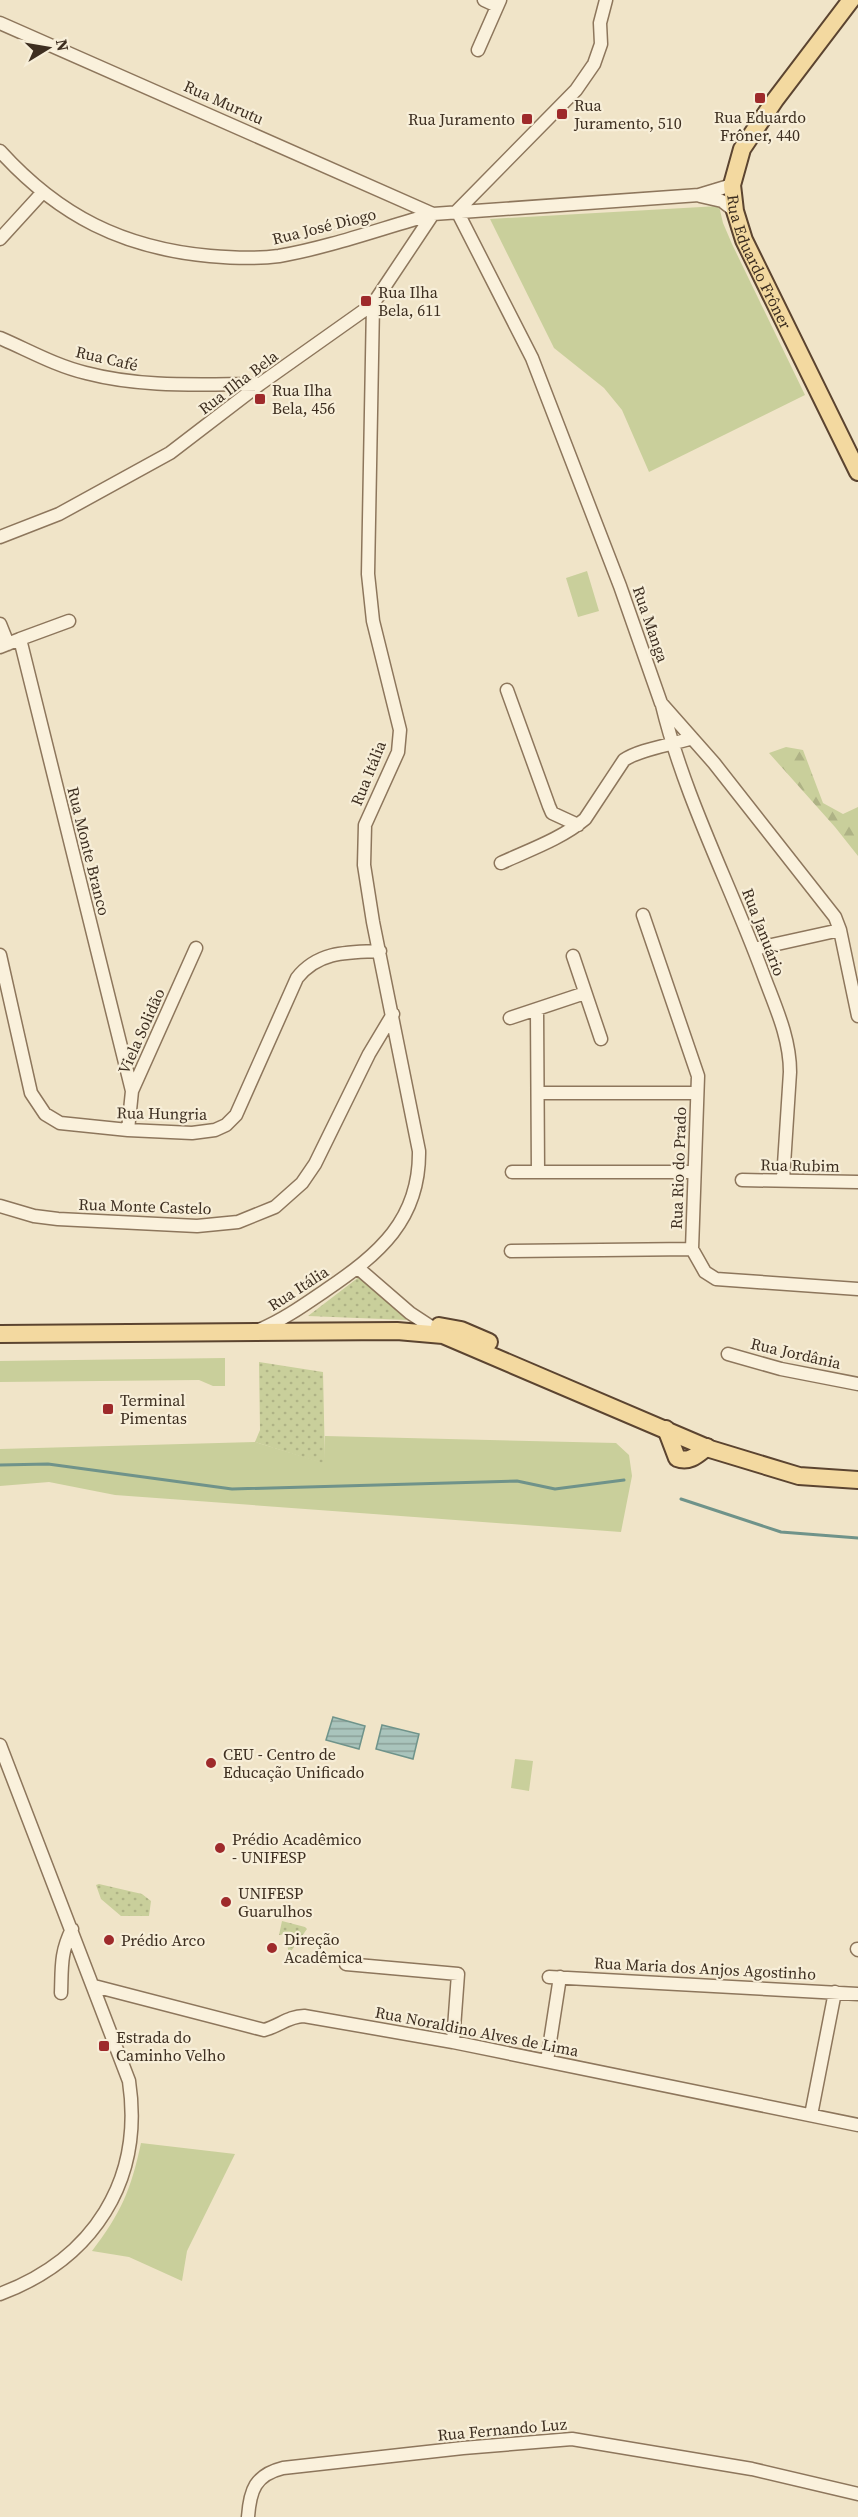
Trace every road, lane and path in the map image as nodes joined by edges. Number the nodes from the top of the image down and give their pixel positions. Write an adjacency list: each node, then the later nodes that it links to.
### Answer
1 (484, 0): 4 (street)
2 (606, 0): 11 (street)
3 (852, 0): 8 (main road, Rua Eduardo Frôner)
4 (499, 3): 6 (street)
5 (0, 23): 13 (street, Rua Murutu)
6 (478, 50)
7 (0, 151): 9 (street, Rua José Diogo)
8 (732, 185): 10 (street); 12 (main road, Rua Eduardo Frôner)
9 (42, 193): 13 (street, Rua José Diogo); 14 (street)
10 (699, 195): 11 (street); 12 (street)
11 (457, 211): 13 (street); 26 (street, Rua Manga)
12 (735, 211): 20 (main road, Rua Eduardo Frôner)
13 (433, 214): 15 (street, Rua Ilha Bela)
14 (0, 239)
15 (373, 304): 18 (street, Rua Ilha Bela); 35 (street, Rua Itália)
16 (0, 338): 17 (street, Rua Café)
17 (212, 384): 18 (street, Rua Café); 19 (street)
18 (260, 384): 19 (street, Rua Ilha Bela)
19 (240, 400): 21 (street, Rua Ilha Bela)
20 (858, 471)
21 (0, 537)
22 (69, 621): 24 (street)
23 (0, 624): 24 (street, Rua Monte Branco)
24 (9, 643): 44 (street, Rua Monte Branco)
25 (507, 690): 29 (street)
26 (662, 703): 27 (street, Rua Manga); 28 (street, Rua Januário)
27 (692, 738): 28 (street); 32 (street, Rua Manga)
28 (672, 746): 29 (street); 34 (street, Rua Januário)
29 (578, 825): 30 (street)
30 (501, 863)
31 (643, 915): 46 (street, Rua Rio do Prado)
32 (840, 930): 34 (street); 41 (street, Rua Manga)
33 (196, 948): 44 (street, Viela Solidão)
34 (754, 949): 52 (street, Rua Januário)
35 (380, 951): 40 (street, Rua Itália); 47 (street, Rua Hungria)
36 (0, 955): 47 (street, Rua Hungria)
37 (573, 956): 38 (street)
38 (585, 993): 39 (street); 43 (street)
39 (537, 1010): 42 (street); 45 (street)
40 (393, 1014): 54 (street, Rua Monte Castelo); 57 (street, Rua Itália)
41 (858, 1016)
42 (510, 1018)
43 (601, 1039)
44 (132, 1091): 47 (street, Viela Solidão)
45 (539, 1093): 46 (street); 49 (street)
46 (697, 1093): 50 (street, Rua Rio do Prado)
47 (128, 1130)
48 (512, 1172): 49 (street)
49 (538, 1172): 50 (street)
50 (693, 1172): 55 (street, Rua Rio do Prado)
51 (742, 1180): 52 (street, Rua Rubim)
52 (783, 1180): 53 (street, Rua Rubim)
53 (858, 1182)
54 (0, 1206)
55 (692, 1249): 56 (street); 58 (street, Rua Rio do Prado)
56 (511, 1251)
57 (358, 1268): 59 (street); 60 (street, Rua Itália)
58 (858, 1290)
59 (428, 1324): 60 (main road); 62 (street); 65 (main road)
60 (253, 1333): 61 (main road); 62 (main road)
61 (0, 1334)
62 (443, 1335): 66 (main road)
63 (728, 1353): 64 (street, Rua Jordânia)
64 (858, 1383)
65 (858, 1472)
66 (858, 1480)
67 (0, 1745): 68 (street)
68 (72, 1929): 70 (street); 72 (street)
69 (346, 1964): 74 (street)
70 (94, 1986): 74 (street, Rua Noraldino Alves de Lima); 78 (street)
71 (835, 1992): 73 (street, Rua Maria dos Anjos Agostinho); 75 (street, Rua Maria dos Anjos Agostinho); 76 (street)
72 (61, 1993)
73 (858, 1994)
74 (453, 2042): 75 (street, Rua Noraldino Alves de Lima)
75 (547, 2061): 76 (street, Rua Noraldino Alves de Lima)
76 (811, 2115): 77 (street, Rua Noraldino Alves de Lima)
77 (858, 2125)
78 (0, 2294)
79 (858, 2494): 80 (street, Rua Fernando Luz)
80 (248, 2517)

